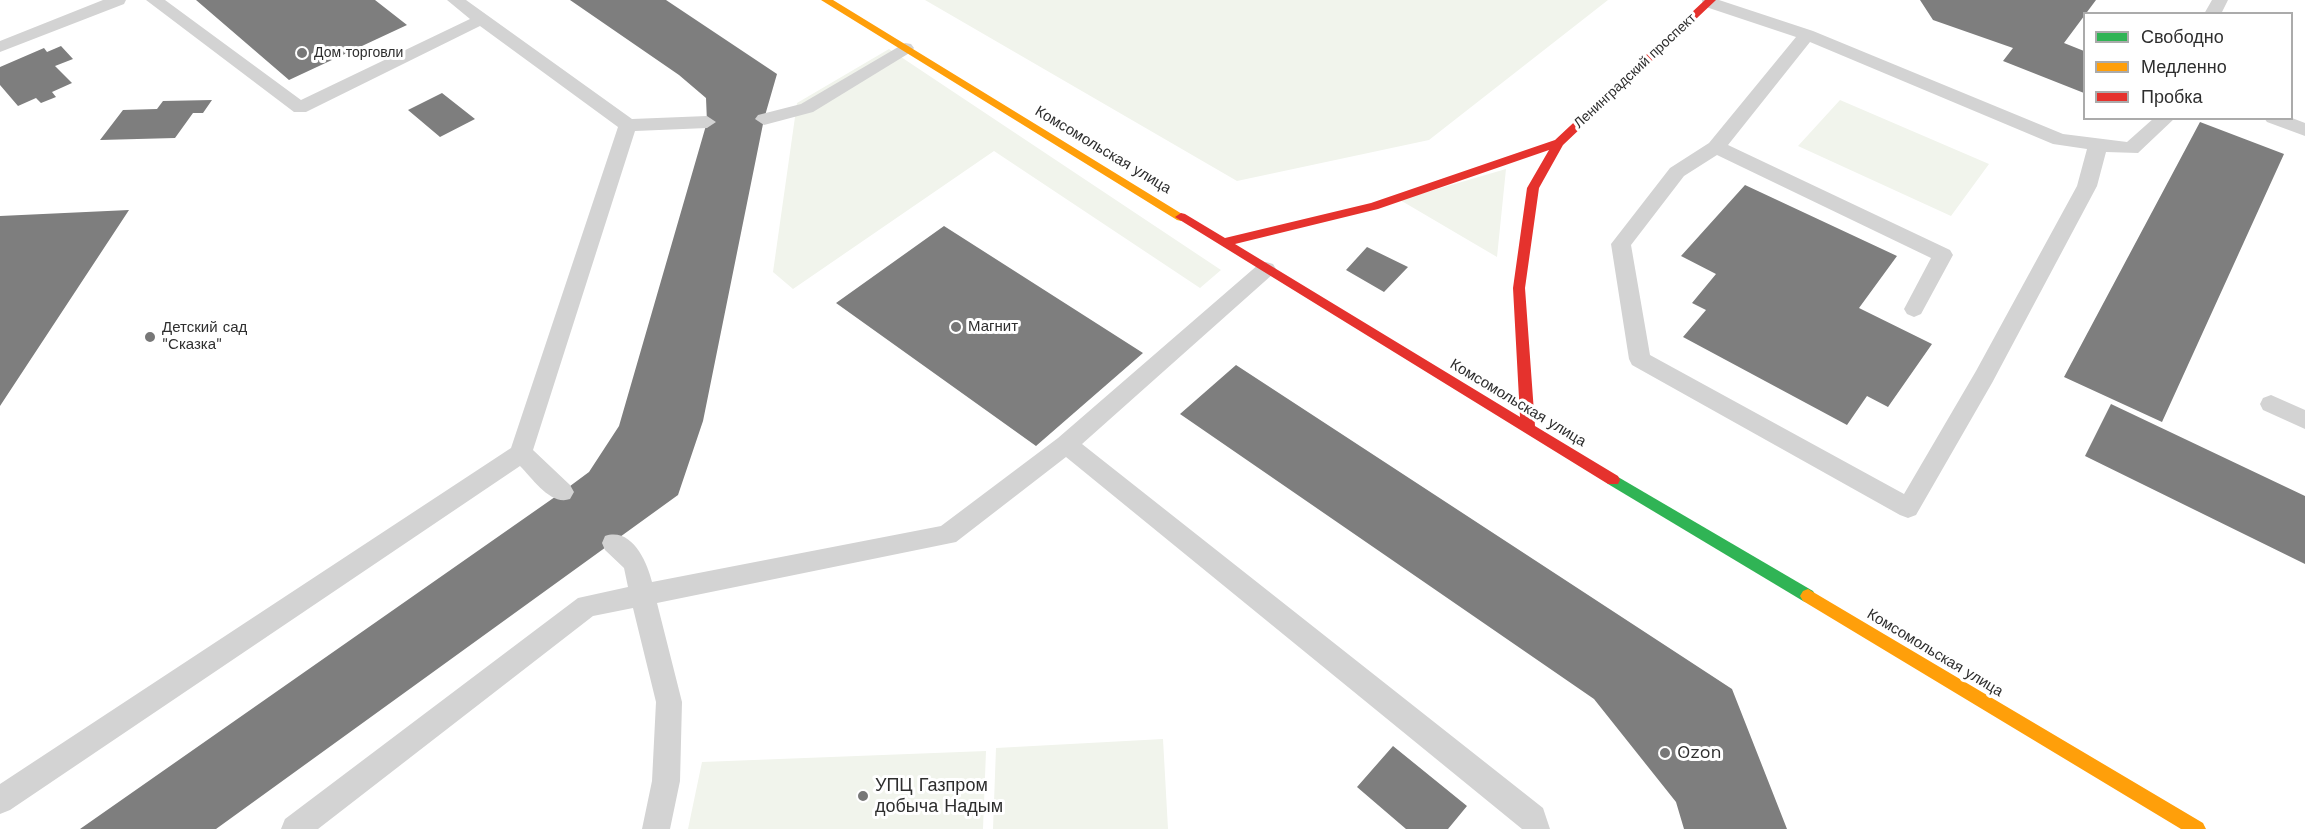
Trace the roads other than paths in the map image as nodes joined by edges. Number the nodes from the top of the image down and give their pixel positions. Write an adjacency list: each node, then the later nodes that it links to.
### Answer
1 (118, 0): 8 (lane)
2 (154, 0): 6 (lane)
3 (455, 0): 6 (lane)
4 (826, 0): 9 (street, Комсомольская улица)
5 (1710, 1): 7 (lane); 16 (street, Ленинградский проспект)
6 (482, 19): 14 (lane)
7 (1807, 35): 17 (lane); 18 (lane)
8 (0, 47)
9 (905, 48): 10 (lane); 19 (street, Комсомольская улица)
10 (764, 119)
11 (2164, 120): 17 (lane)
12 (2278, 120): 15 (lane)
13 (707, 122): 14 (lane)
14 (628, 125): 26 (lane)
15 (2305, 130)
16 (1559, 143): 19 (street); 24 (street)
17 (2098, 145): 18 (lane)
18 (1716, 147): 21 (lane)
19 (1224, 243): 20 (street, Комсомольская улица)
20 (1266, 269): 24 (street, Комсомольская улица); 25 (lane)
21 (1914, 309)
22 (2271, 404): 23 (lane)
23 (2305, 420)
24 (1528, 429): 34 (street, Комсомольская улица)
25 (1066, 444): 29 (lane); 33 (lane)
26 (521, 453): 27 (lane); 30 (lane)
27 (562, 492)
28 (614, 543): 29 (lane)
29 (644, 595): 31 (lane); 32 (lane)
30 (0, 800)
31 (296, 829)
32 (656, 829)
33 (1536, 829)
34 (2197, 829)

